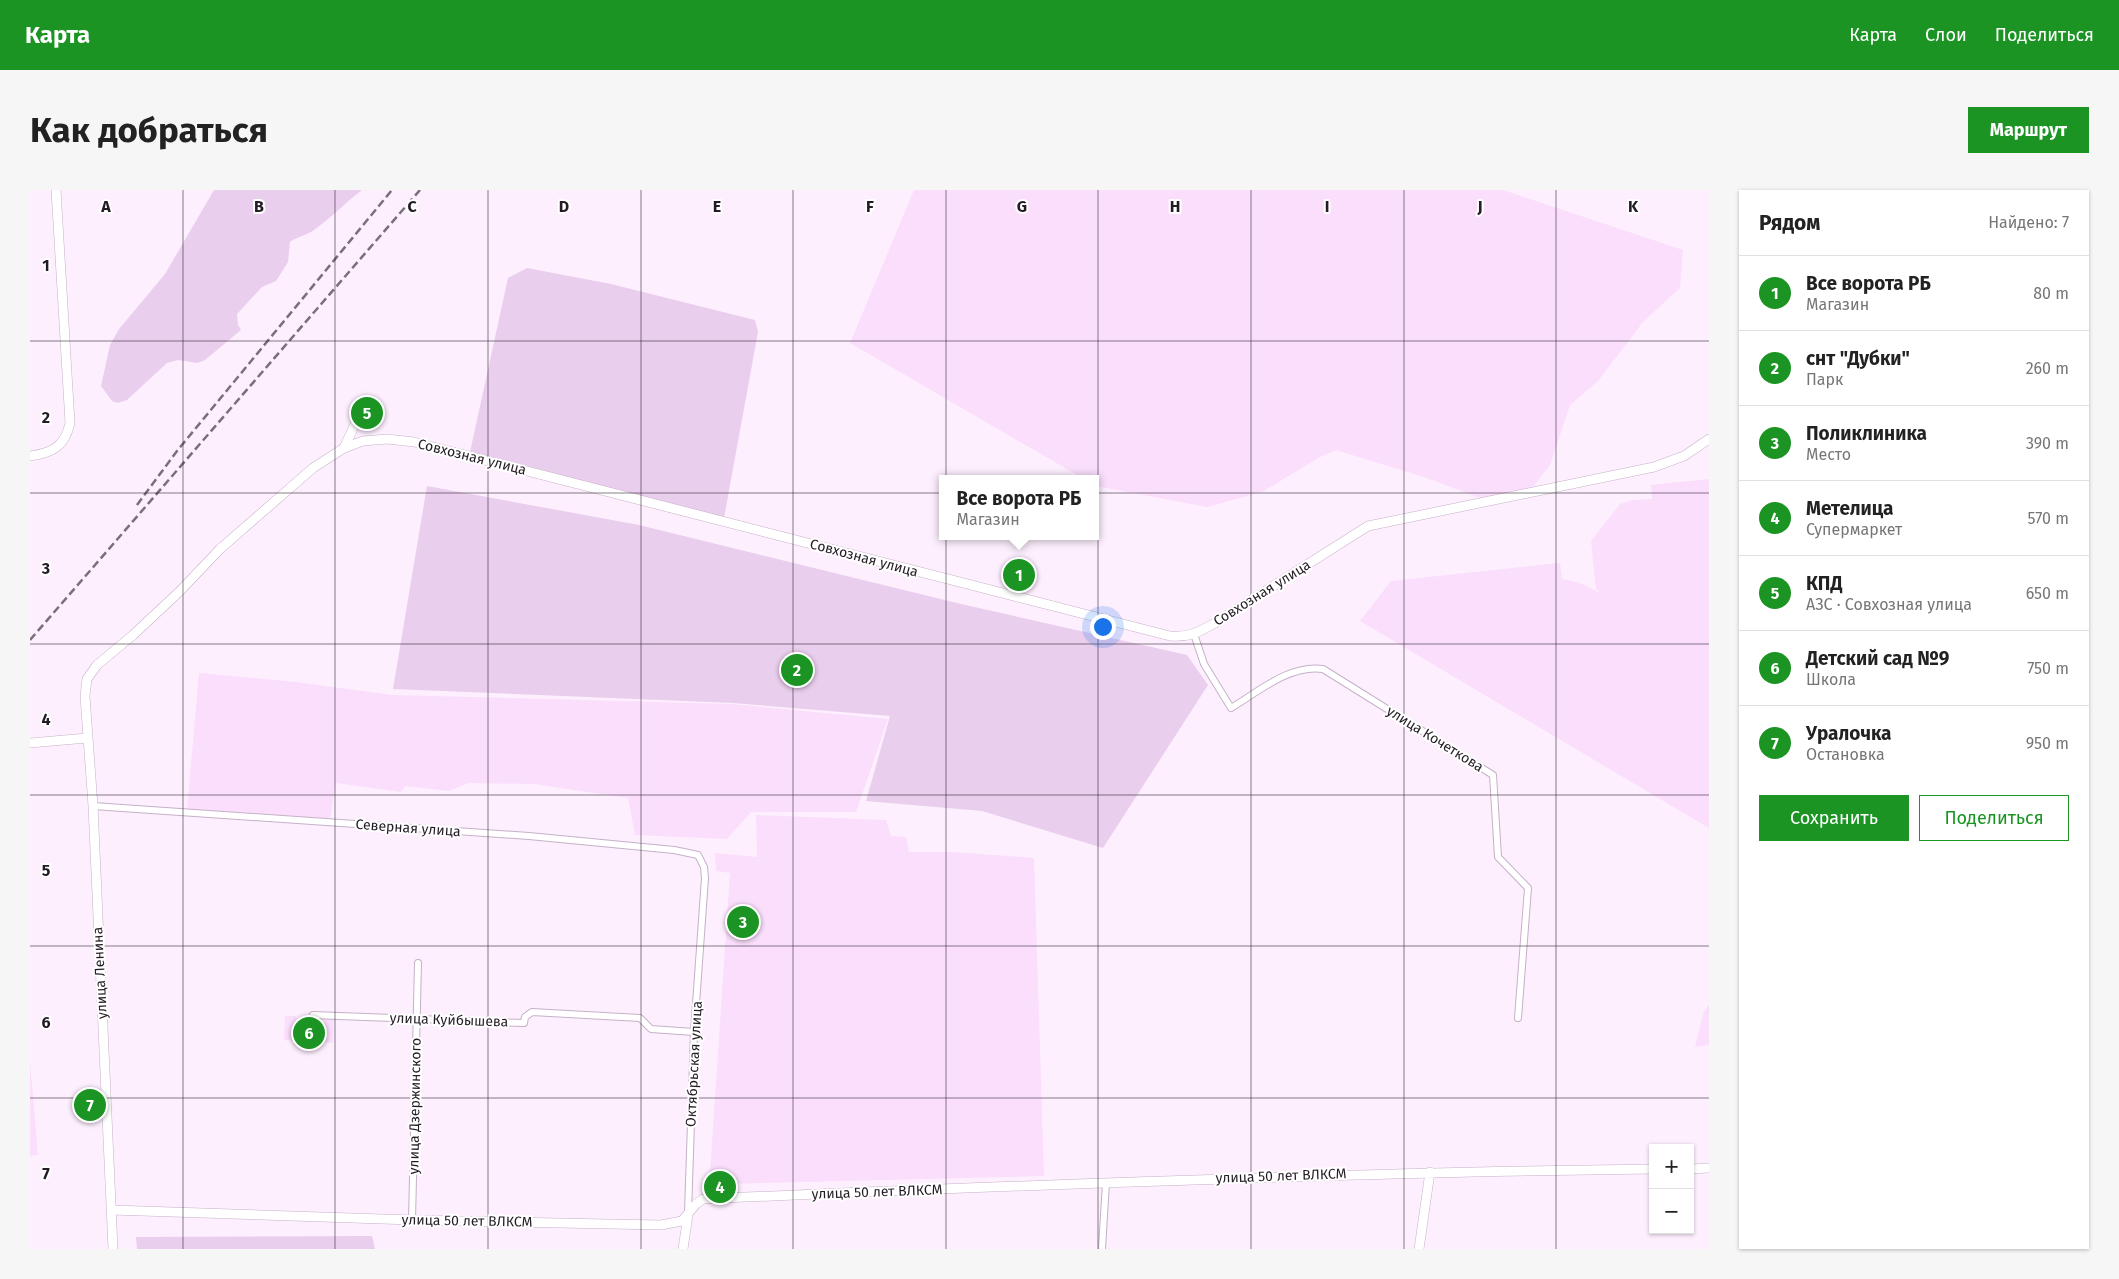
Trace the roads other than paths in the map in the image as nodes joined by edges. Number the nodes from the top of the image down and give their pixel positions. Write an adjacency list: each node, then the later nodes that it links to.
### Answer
1 (56, 190): 5 (street)
2 (356, 422): 4 (street)
3 (1708, 442): 6 (street, Совхозная улица)
4 (344, 448): 6 (street, Совхозная улица); 7 (street, Совхозная улица)
5 (30, 456)
6 (1194, 634): 14 (street, улица Кочеткова)
7 (85, 696): 8 (street, улица Ленина)
8 (87, 738): 9 (street); 10 (street, улица Ленина)
9 (30, 743)
10 (93, 806): 11 (street, Северная улица); 22 (street, улица Ленина)
11 (705, 878): 16 (street, Октябрьская улица)
12 (418, 963): 15 (street, улица Дзержинского)
13 (313, 1016): 15 (street, улица Куйбышева)
14 (1518, 1018)
15 (418, 1019): 16 (street, улица Куйбышева); 24 (street, улица Дзержинского)
16 (694, 1032): 23 (street, Октябрьская улица)
17 (1709, 1168): 19 (street)
18 (1649, 1169): 20 (street, улица 50 лет ВЛКСМ)
19 (1694, 1169)
20 (1430, 1172): 21 (street, улица 50 лет ВЛКСМ); 28 (street)
21 (1106, 1182): 23 (street, улица 50 лет ВЛКСМ); 27 (street)
22 (111, 1210): 24 (street, улица 50 лет ВЛКСМ); 25 (street, улица Ленина)
23 (688, 1214): 24 (street, улица 50 лет ВЛКСМ); 26 (street, Октябрьская улица)
24 (412, 1220)
25 (112, 1249)
26 (683, 1249)
27 (1102, 1249)
28 (1419, 1249)

